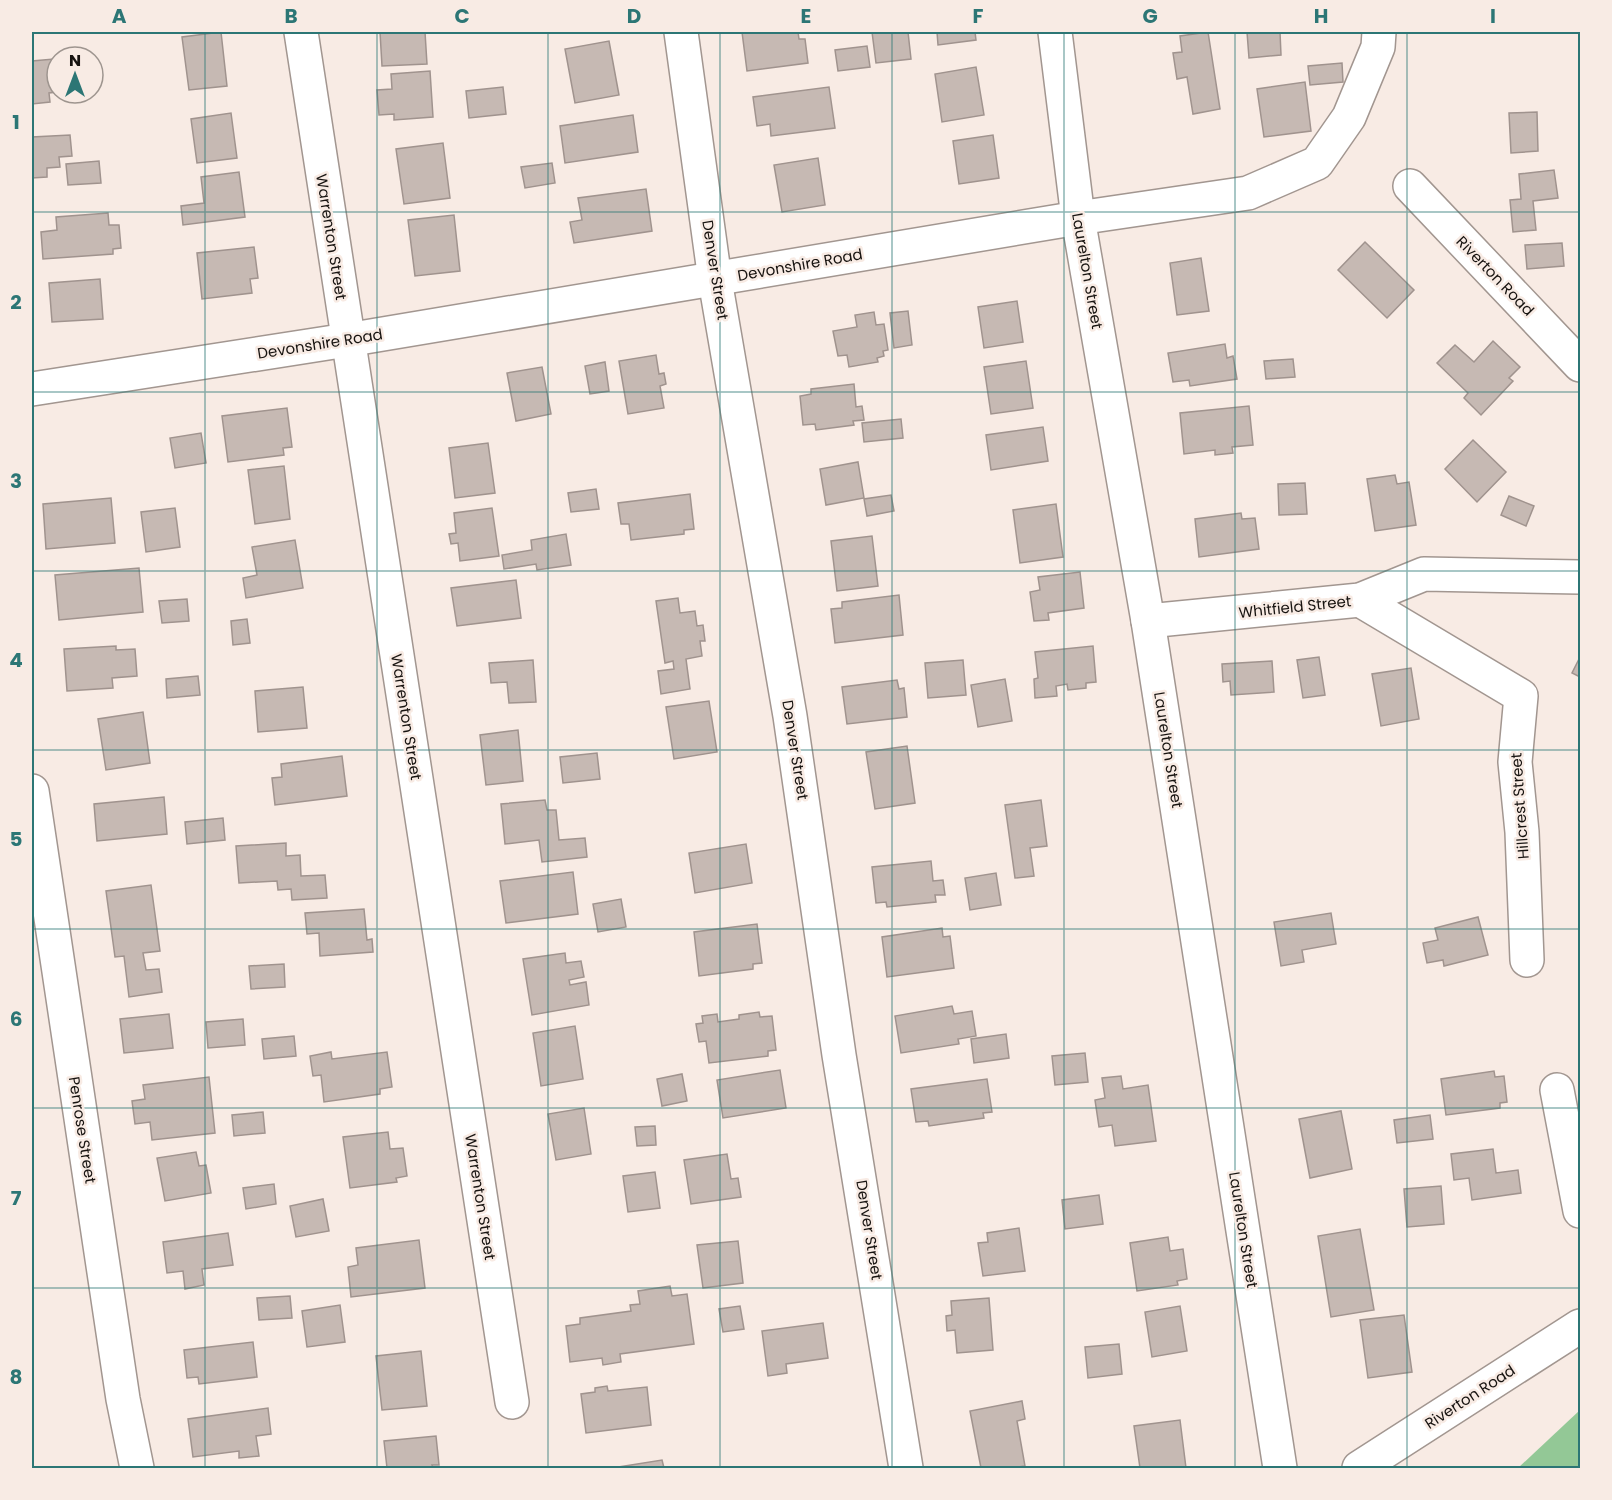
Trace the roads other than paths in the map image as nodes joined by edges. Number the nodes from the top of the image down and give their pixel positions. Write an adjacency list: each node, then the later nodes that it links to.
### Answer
1 (301, 32): 8 (street, Warrenton Street)
2 (681, 32): 7 (street, Denver Street)
3 (1055, 32): 6 (street, Laurelton Street)
4 (1379, 32): 6 (street, Devonshire Road)
5 (1410, 186): 9 (street, Riverton Road)
6 (1078, 218): 7 (street, Devonshire Road); 13 (street, Laurelton Street)
7 (715, 280): 8 (street, Devonshire Road); 21 (street, Denver Street)
8 (347, 340): 10 (street, Devonshire Road); 19 (street, Warrenton Street)
9 (1581, 365)
10 (32, 389)
11 (1581, 577): 12 (street, Whitfield Street)
12 (1360, 600): 13 (street, Whitfield Street); 15 (street, Hillcrest Street)
13 (1148, 621): 22 (street, Laurelton Street)
14 (32, 791): 20 (street, Penrose Street)
15 (1527, 960)
16 (1557, 1090): 17 (street)
17 (1581, 1211)
18 (1581, 1326): 23 (street, Riverton Road)
19 (512, 1402)
20 (137, 1468)
21 (906, 1468)
22 (1280, 1468)
23 (1359, 1468)

